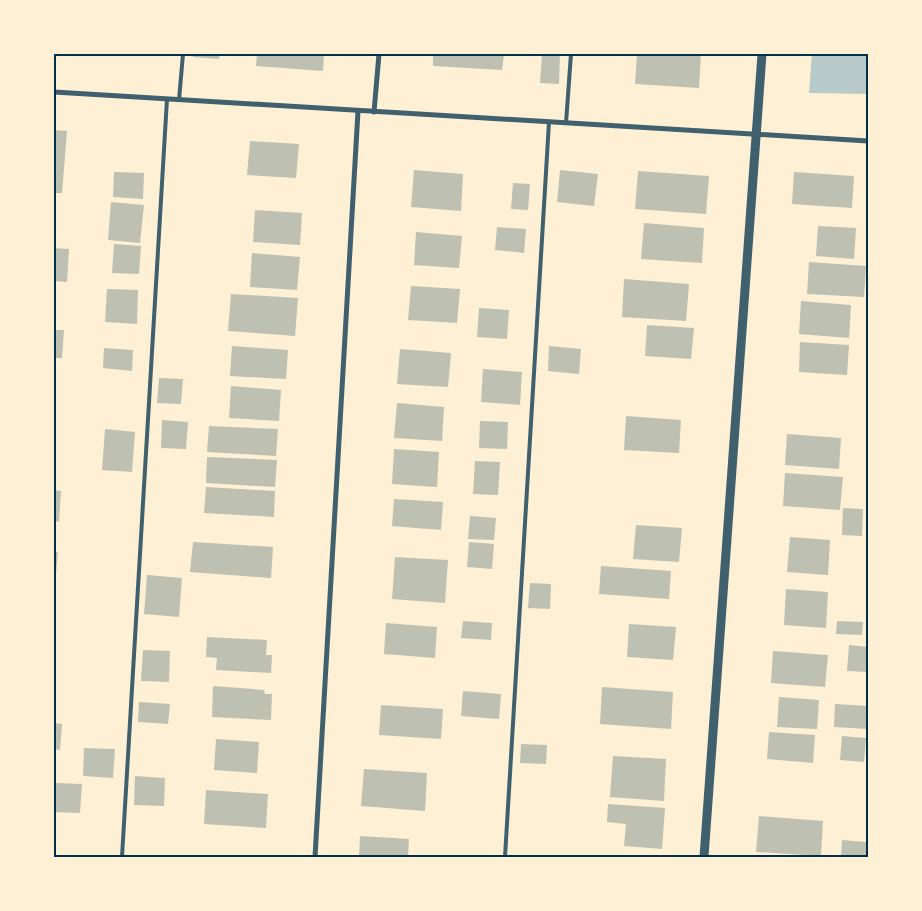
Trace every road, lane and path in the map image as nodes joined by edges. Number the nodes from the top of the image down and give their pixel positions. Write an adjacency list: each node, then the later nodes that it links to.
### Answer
1 (183, 54): 7 (lane)
2 (379, 54): 9 (street)
3 (571, 54): 11 (lane)
4 (762, 54): 12 (street)
5 (54, 92): 6 (street)
6 (168, 99): 7 (street); 14 (lane)
7 (179, 100): 8 (street)
8 (358, 111): 9 (street); 15 (street)
9 (374, 112): 10 (street)
10 (548, 122): 11 (street); 16 (lane)
11 (566, 123): 12 (street)
12 (756, 135): 13 (street); 17 (street)
13 (868, 141)
14 (122, 857)
15 (316, 857)
16 (505, 857)
17 (704, 857)

